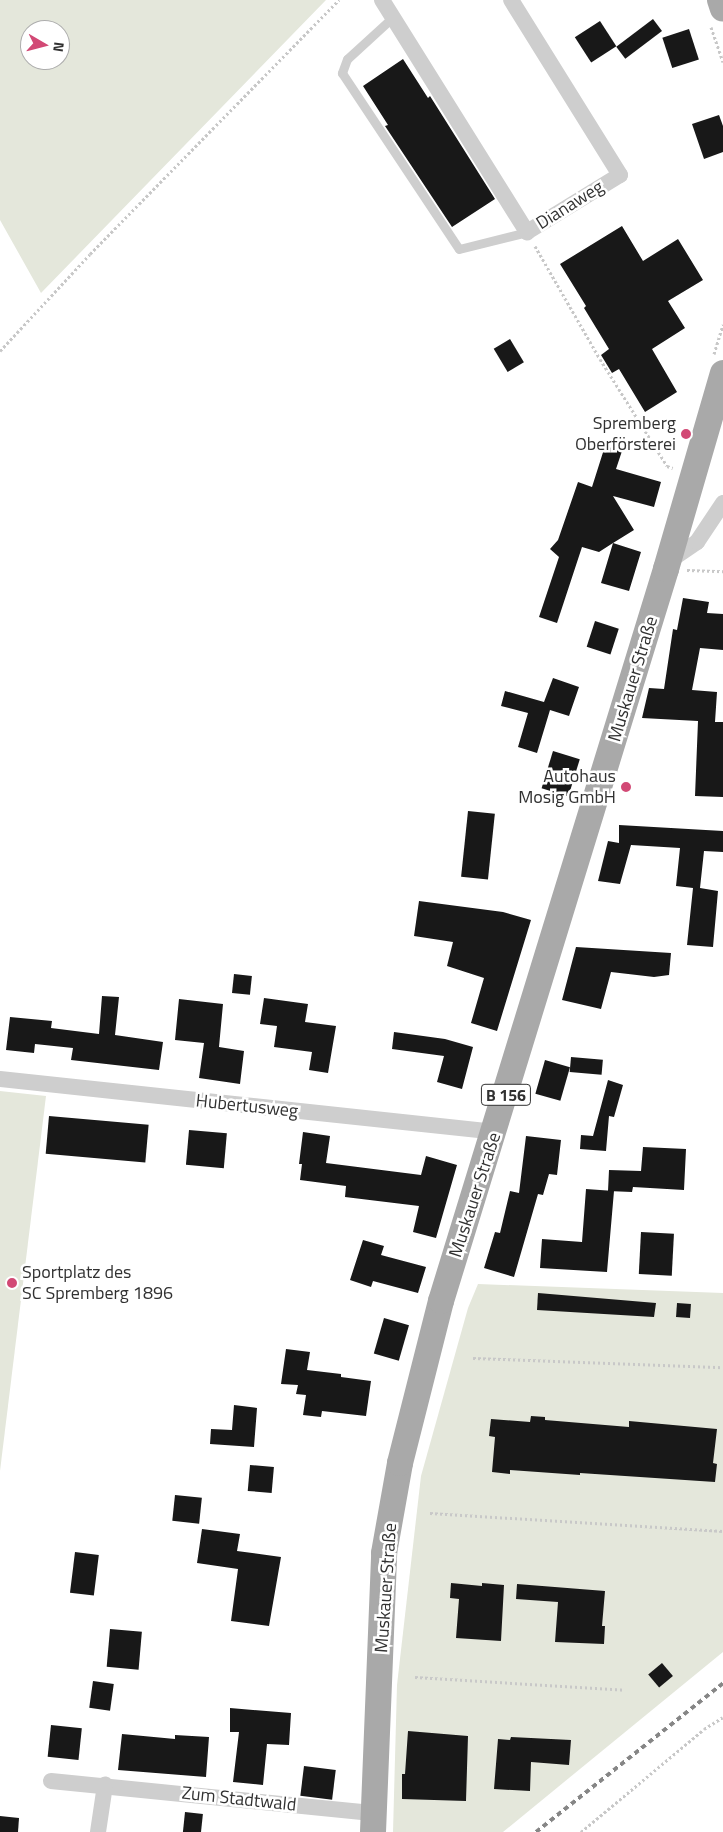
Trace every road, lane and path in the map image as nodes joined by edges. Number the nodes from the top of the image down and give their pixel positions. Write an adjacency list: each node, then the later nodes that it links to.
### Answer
1 (340, 0): 8 (path)
2 (382, 0): 5 (street, Dianaweg)
3 (511, 0): 7 (street, Dianaweg)
4 (717, 9): 6 (path)
5 (393, 17): 7 (street, Dianaweg); 7 (lane)
6 (723, 62)
7 (527, 232): 10 (path)
8 (0, 351)
9 (723, 373): 12 (main road, Muskauer Straße / B 156)
10 (674, 468)
11 (723, 503): 12 (street)
12 (667, 565): 13 (path); 15 (main road, Muskauer Straße / B 156)
13 (723, 571)
14 (0, 1079): 15 (street, Hubertusweg)
15 (495, 1132): 25 (main road, Muskauer Straße / B 156)
16 (473, 1358): 17 (path)
17 (723, 1367)
18 (430, 1513): 19 (path)
19 (723, 1531)
20 (415, 1677): 21 (path)
21 (625, 1690)
22 (723, 1717): 27 (path)
23 (51, 1781): 24 (street, Zum Stadtwald)
24 (104, 1785): 25 (street, Zum Stadtwald); 26 (street)
25 (374, 1822)
26 (98, 1832)
27 (581, 1832)

